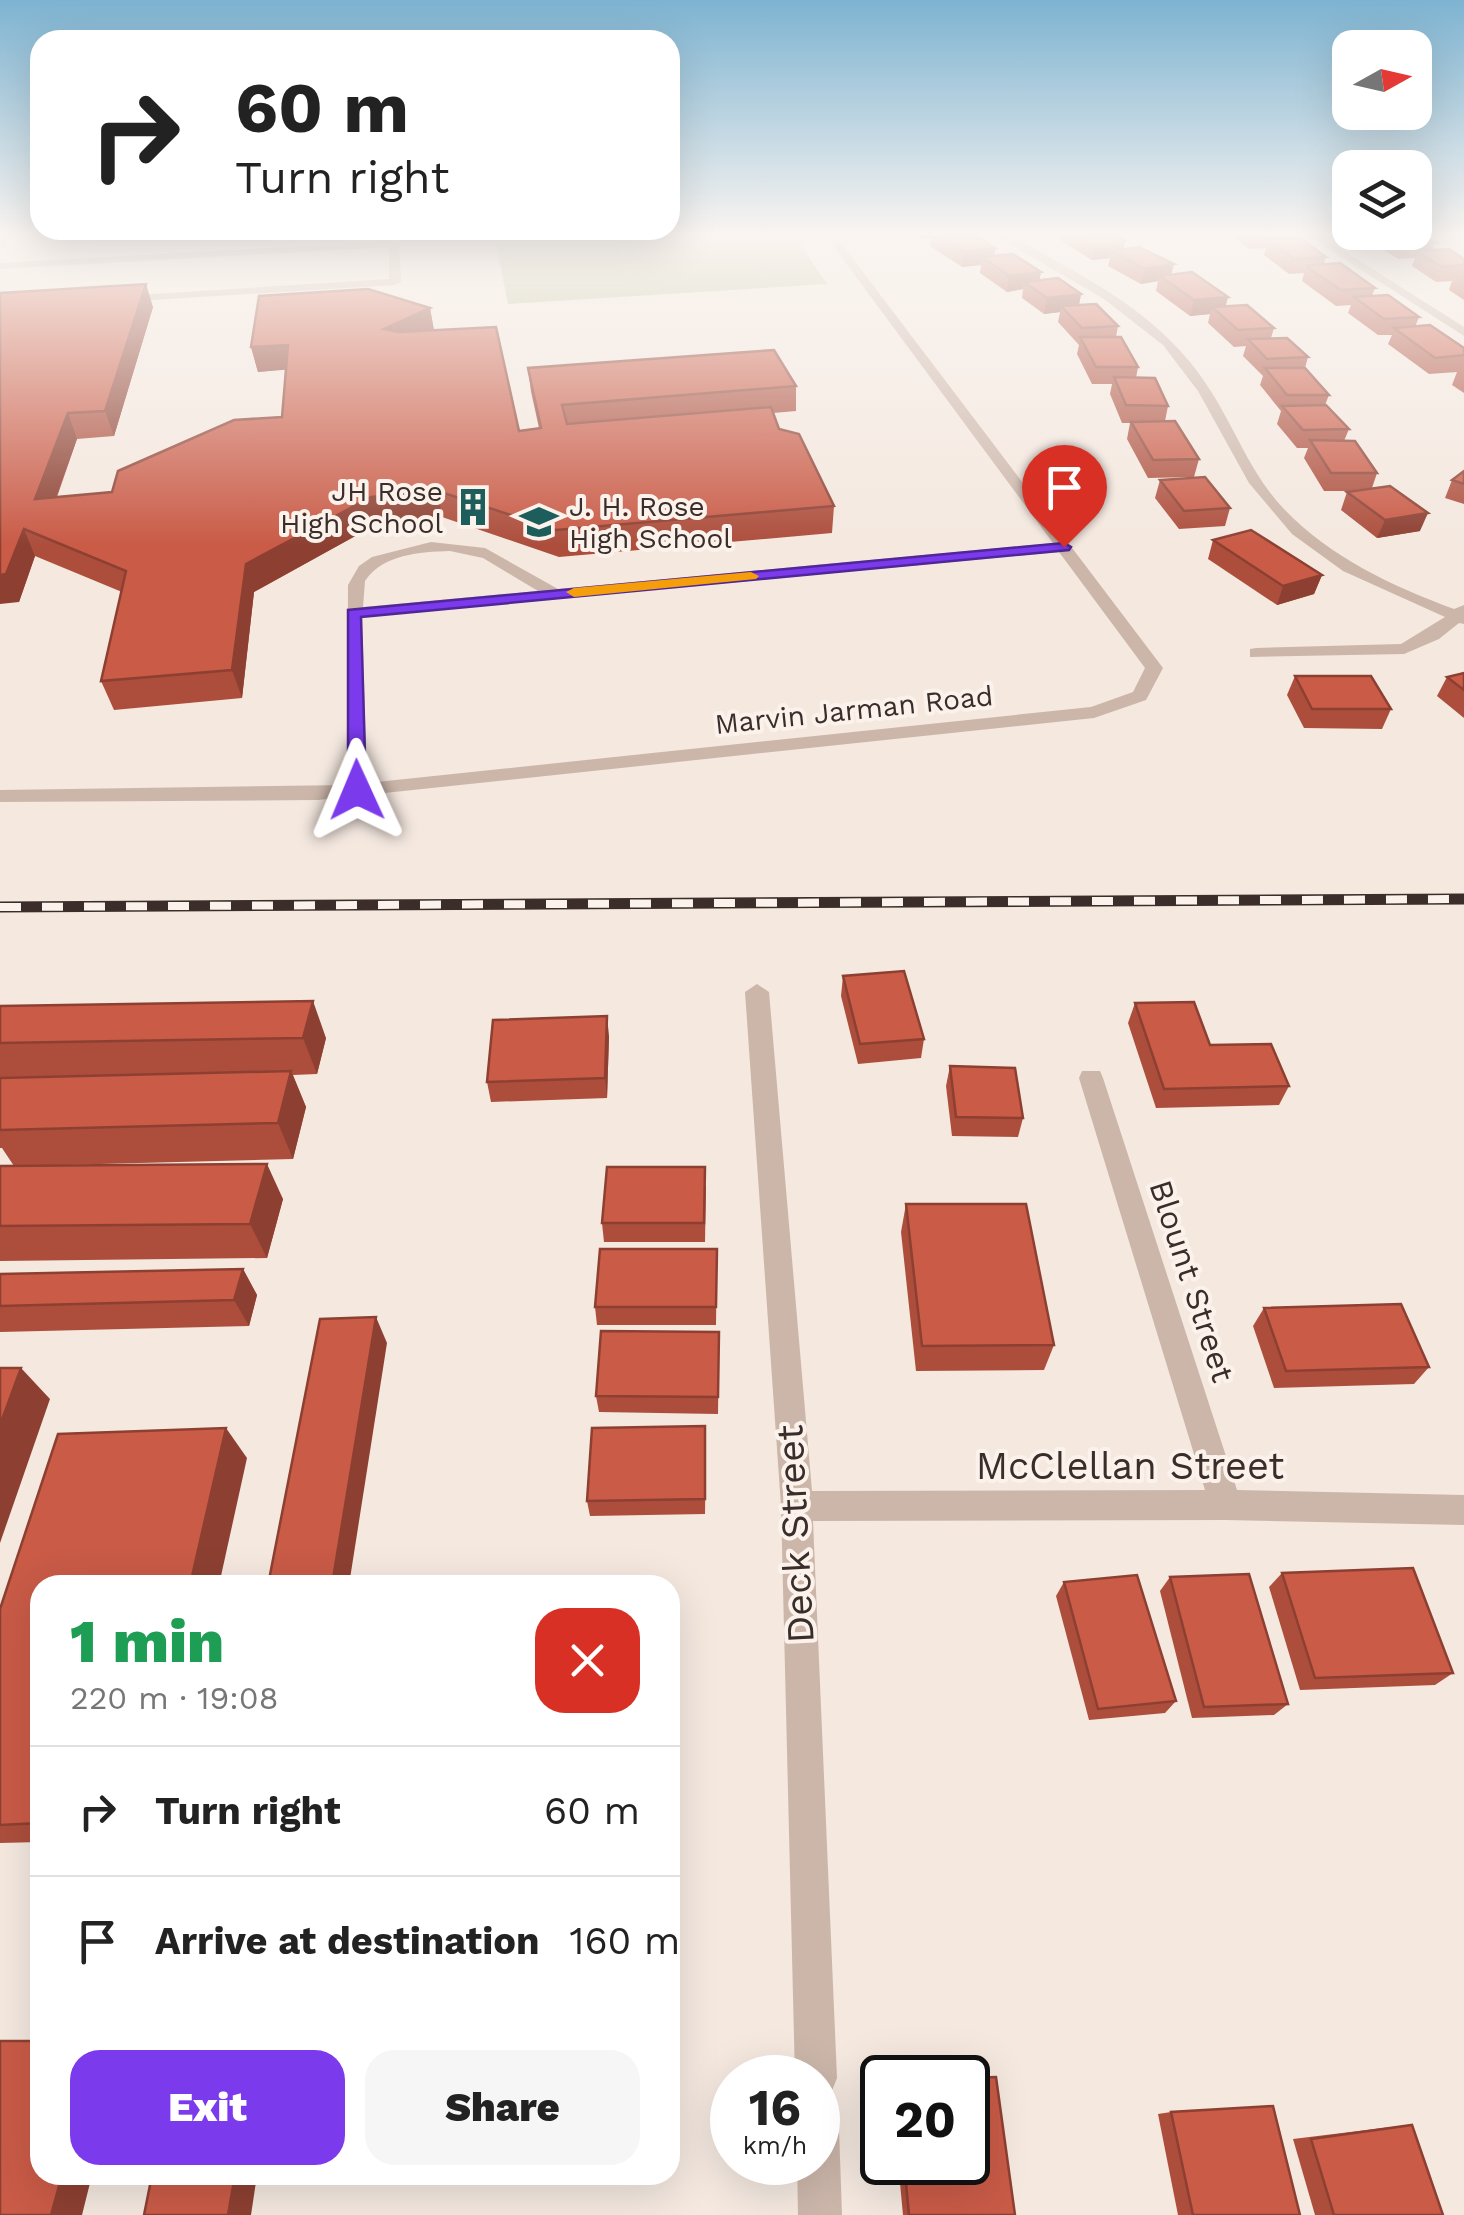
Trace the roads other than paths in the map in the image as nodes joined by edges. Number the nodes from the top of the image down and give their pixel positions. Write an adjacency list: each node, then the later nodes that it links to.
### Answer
1 (908, 338): 3 (street, Marvin Jarman Road)
2 (1162, 338): 6 (street)
3 (1064, 547): 4 (street); 8 (street, Marvin Jarman Road)
4 (554, 594): 5 (street); 5 (street)
5 (354, 613): 8 (street)
6 (1462, 615): 7 (street)
7 (1256, 653)
8 (357, 790): 9 (street, Marvin Jarman Road)
9 (0, 796)
10 (758, 992): 13 (street, Deck Street)
11 (1091, 1078): 12 (street, Blount Street)
12 (1226, 1505): 13 (street, McClellan Street); 14 (street, McClellan Street)
13 (796, 1506): 15 (street, Deck Street)
14 (1464, 1510)
15 (815, 2055)
16 (819, 2185): 17 (street)
17 (820, 2215)

